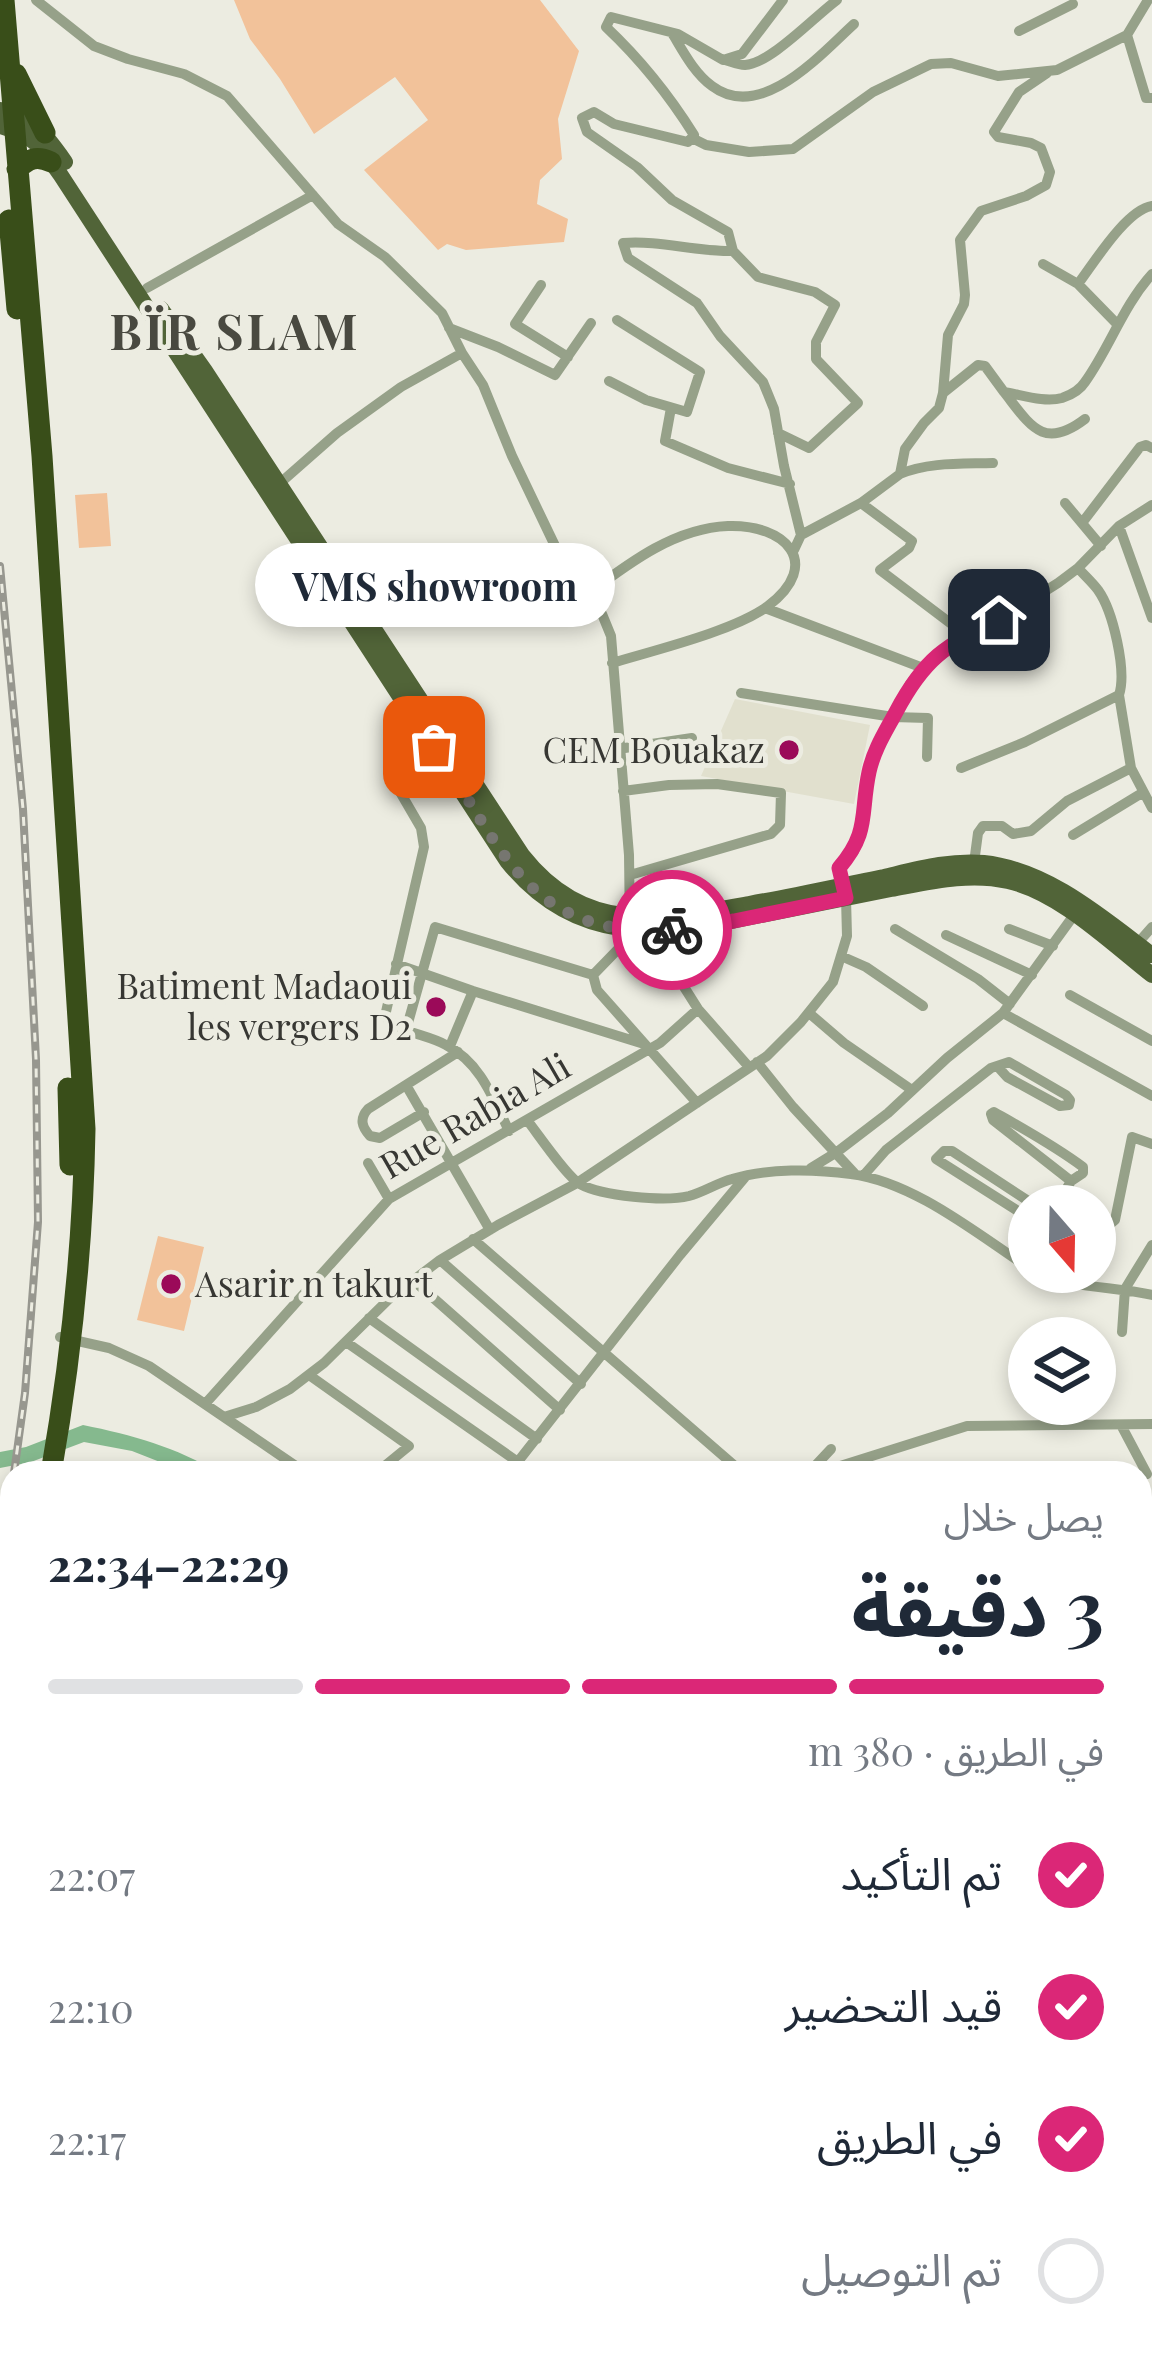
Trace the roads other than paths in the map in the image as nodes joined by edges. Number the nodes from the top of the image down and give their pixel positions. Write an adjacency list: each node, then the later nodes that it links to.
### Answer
1 (4, 0): 12 (highway)
2 (36, 0): 21 (street)
3 (783, 0): 11 (street)
4 (837, 0): 11 (street)
5 (1148, 0): 10 (street)
6 (1075, 1): 9 (street)
7 (854, 24): 8 (street)
8 (671, 32): 11 (street); 18 (street)
9 (1019, 32)
10 (1127, 34): 13 (street); 14 (street)
11 (723, 60)
12 (10, 61): 16 (highway); 17 (highway)
13 (1049, 71): 18 (street); 37 (street)
14 (1149, 98): 15 (street)
15 (1152, 114)
16 (5, 122): 17 (main road); 19 (main road); 20 (highway); 137 (highway)
17 (45, 133): 28 (main road)
18 (692, 138): 23 (street)
19 (51, 162): 20 (highway); 64 (main road)
20 (17, 169): 137 (highway)
21 (313, 195): 28 (street); 32 (street)
22 (1152, 206): 26 (street)
23 (733, 251): 40 (street); 40 (street)
24 (1043, 264): 26 (street)
25 (1152, 274): 31 (street)
26 (1078, 284): 31 (street)
27 (541, 285): 34 (street)
28 (147, 288): 44 (main road)
29 (617, 320): 38 (street)
30 (591, 322): 34 (street)
31 (1117, 324): 36 (street)
32 (449, 328): 33 (street); 34 (street)
33 (462, 353): 44 (street); 56 (street)
34 (568, 357)
35 (609, 381): 38 (street)
36 (1004, 392): 37 (street); 39 (street)
37 (943, 393): 43 (street)
38 (671, 408): 45 (street)
39 (1085, 419)
40 (778, 433): 45 (street)
41 (1152, 448): 49 (street)
42 (992, 463): 43 (street)
43 (900, 474): 46 (street)
44 (279, 484): 79 (main road)
45 (790, 484): 51 (street)
46 (861, 502): 51 (street); 59 (street)
47 (1065, 503): 49 (street)
48 (1152, 505): 50 (street)
49 (1082, 524): 52 (street)
50 (1119, 526): 52 (street); 55 (street)
51 (801, 535): 53 (street)
52 (1101, 546): 54 (street)
53 (794, 550): 56 (street); 57 (street)
54 (1078, 568): 59 (street); 63 (street)
55 (1146, 577): 58 (street)
56 (589, 593): 60 (street)
57 (765, 608): 60 (street); 61 (street)
58 (1152, 618)
59 (966, 635): 61 (street)
60 (612, 663): 67 (street)
61 (923, 668): 65 (street)
62 (741, 693): 65 (street)
63 (1119, 695): 69 (street); 70 (street)
64 (409, 711): 79 (main road); 88 (street)
65 (893, 717): 68 (street); 77 (street)
66 (692, 738): 67 (street)
67 (618, 749): 71 (street)
68 (927, 757)
69 (961, 768)
70 (1131, 768): 72 (street); 75 (street)
71 (622, 790): 76 (street); 76 (street)
72 (1142, 793): 73 (street); 74 (street)
73 (1152, 808)
74 (1073, 835)
75 (974, 862): 77 (main road); 86 (main road)
76 (630, 874): 79 (street)
77 (844, 892): 78 (main road); 79 (main road); 87 (street)
78 (1074, 915): 85 (street); 86 (main road)
79 (630, 924): 90 (street)
80 (1152, 927): 86 (street)
81 (895, 929): 97 (street)
82 (1009, 929): 85 (street)
83 (946, 934): 91 (street)
84 (655, 941): 96 (street)
85 (1053, 946): 91 (street)
86 (1140, 952): 92 (main road)
87 (841, 956): 95 (street); 98 (street)
88 (396, 964): 89 (street); 99 (street)
89 (424, 973): 90 (street); 93 (street); 99 (street)
90 (593, 975): 101 (street)
91 (1032, 975): 97 (street)
92 (1152, 975)
93 (473, 991): 101 (street); 102 (street)
94 (1070, 995): 100 (street)
95 (923, 1006)
96 (698, 1009): 101 (street, Rue Rabia Ali); 103 (street)
97 (1006, 1009): 106 (street); 107 (street)
98 (808, 1013): 103 (street); 106 (street)
99 (406, 1030): 102 (street)
100 (1152, 1041)
101 (649, 1047): 108 (street); 110 (street, Rue Rabia Ali)
102 (454, 1049): 105 (street); 111 (street)
103 (753, 1064): 108 (street); 113 (street)
104 (998, 1067): 104 (street); 117 (street)
105 (406, 1085): 109 (street); 109 (street)
106 (912, 1090): 113 (street)
107 (1152, 1096)
108 (697, 1102): 120 (street)
109 (424, 1112): 115 (street)
110 (527, 1120): 111 (street, Rue Rabia Ali); 120 (street)
111 (509, 1131): 115 (street, Rue Rabia Ali)
112 (1152, 1144): 125 (street)
113 (837, 1152): 116 (street); 117 (street)
114 (368, 1163): 123 (street)
115 (452, 1163): 123 (street, Rue Rabia Ali); 126 (street)
116 (806, 1171): 117 (street); 118 (street)
117 (859, 1175): 129 (street)
118 (746, 1176): 120 (street); 139 (street)
119 (1071, 1180): 119 (street); 121 (street)
120 (578, 1183): 126 (street)
121 (1068, 1185)
122 (1008, 1188): 124 (street)
123 (388, 1199): 142 (street, Rue Rabia Ali)
124 (1008, 1204)
125 (1116, 1215)
126 (490, 1230): 127 (street)
127 (473, 1239): 130 (street); 139 (street)
128 (1152, 1245): 133 (street)
129 (1008, 1254)
130 (440, 1260): 131 (street); 141 (street)
131 (413, 1280): 135 (street); 143 (street)
132 (1116, 1288): 133 (street)
133 (1125, 1289): 134 (street); 136 (street)
134 (1152, 1295)
135 (369, 1318): 138 (street); 147 (street)
136 (1122, 1332)
137 (66, 1337): 142 (street); 149 (highway)
138 (346, 1342): 140 (street); 152 (street)
139 (605, 1354): 141 (street); 154 (street)
140 (308, 1375): 144 (street); 151 (street)
141 (581, 1384): 143 (street)
142 (205, 1404): 144 (street)
143 (560, 1410): 147 (street)
144 (224, 1417): 150 (street)
145 (1121, 1424): 146 (street); 156 (street); 157 (street)
146 (1152, 1424)
147 (536, 1439): 153 (street)
148 (831, 1449): 155 (street)
149 (47, 1461)
150 (288, 1461)
151 (391, 1461)
152 (517, 1461)
153 (519, 1461)
154 (729, 1461)
155 (820, 1461)
156 (855, 1461)
157 (1140, 1461)

